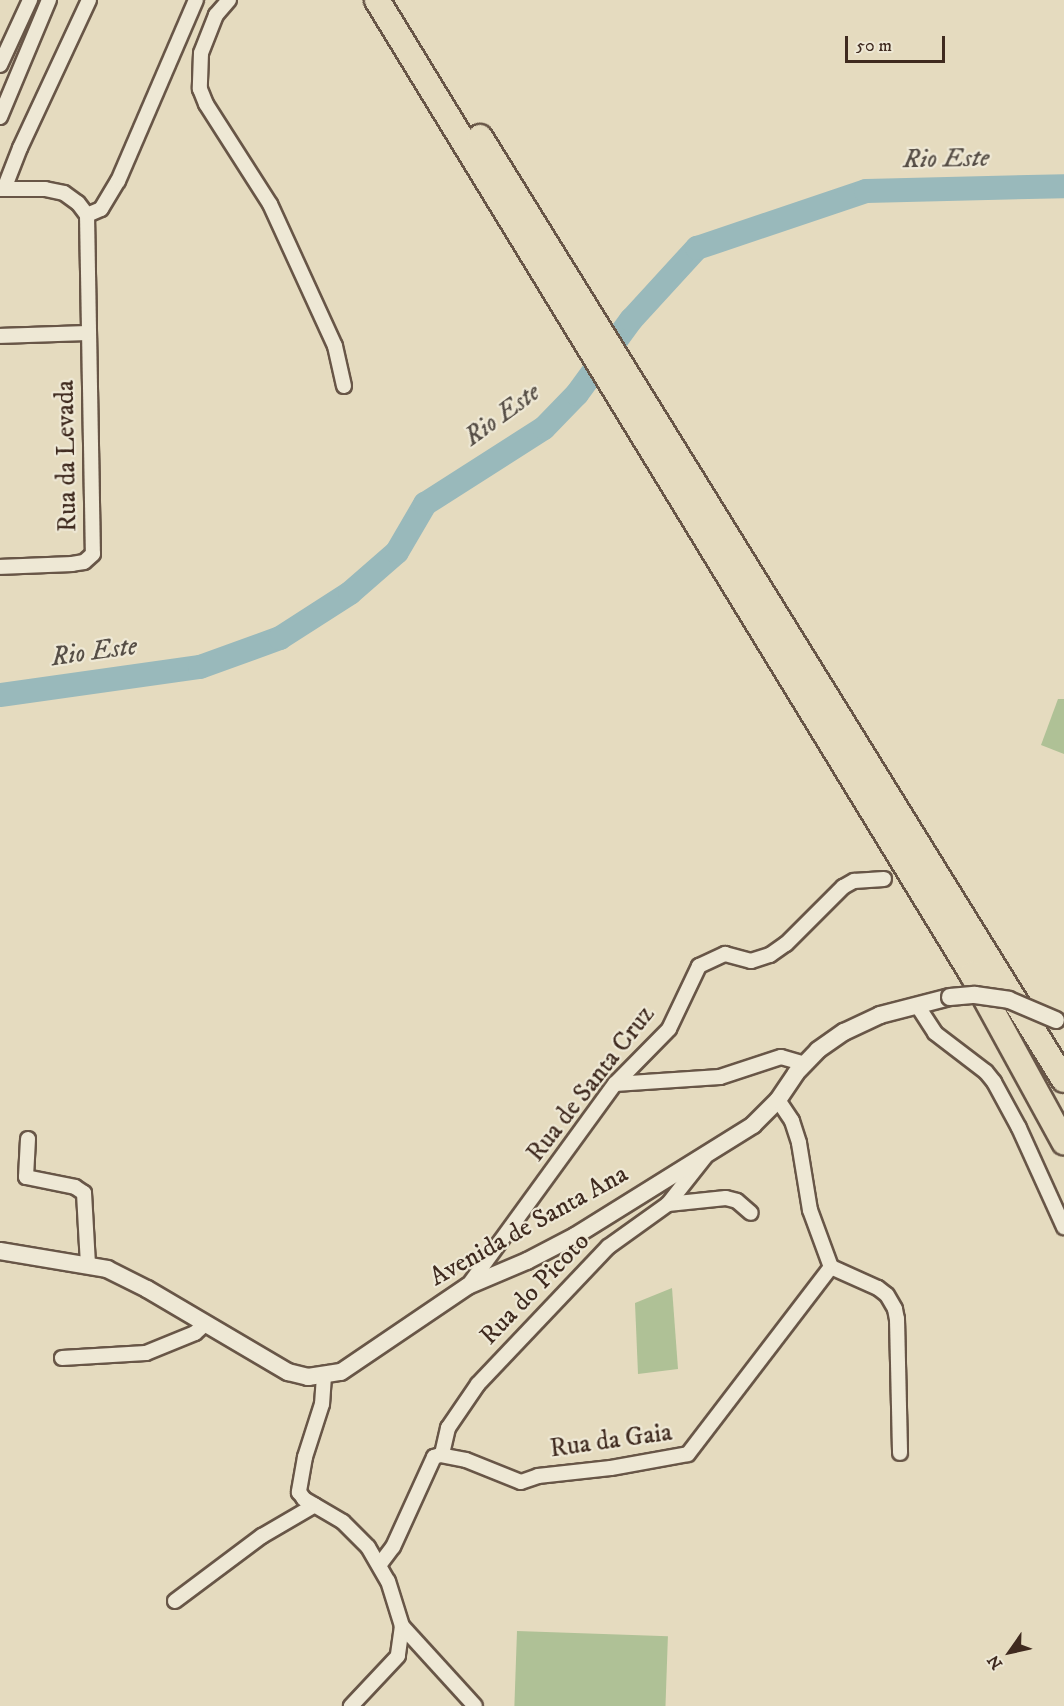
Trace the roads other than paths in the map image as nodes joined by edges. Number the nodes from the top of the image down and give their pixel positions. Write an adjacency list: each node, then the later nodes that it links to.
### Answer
1 (30, 0): 8 (street)
2 (49, 0): 9 (street)
3 (89, 0): 11 (street)
4 (196, 0): 12 (street)
5 (229, 0): 15 (street)
6 (377, 0): 10 (highway)
7 (394, 0): 10 (highway)
8 (0, 65)
9 (0, 114)
10 (494, 175): 16 (highway)
11 (2, 189): 12 (street)
12 (87, 215): 13 (street, Rua da Levada)
13 (88, 333): 14 (street); 17 (street, Rua da Levada)
14 (0, 336)
15 (344, 386)
16 (651, 428): 22 (highway); 25 (highway)
17 (0, 567)
18 (884, 879): 23 (street, Rua de Santa Cruz)
19 (917, 1005): 20 (street, Avenida de Santa Ana, bridge); 21 (street, Avenida de Santa Ana); 30 (street)
20 (1060, 1022)
21 (805, 1064): 23 (street); 24 (street, Avenida de Santa Ana)
22 (1064, 1080)
23 (615, 1084): 34 (street, Rua de Santa Cruz)
24 (778, 1100): 27 (street, Avenida de Santa Ana); 33 (street)
25 (1062, 1136)
26 (28, 1139): 32 (street)
27 (711, 1150): 28 (street, Rua do Picoto); 34 (street, Avenida de Santa Ana)
28 (668, 1204): 29 (street); 39 (street, Rua do Picoto)
29 (751, 1213)
30 (1064, 1227)
31 (0, 1251): 32 (street, Avenida de Santa Ana)
32 (88, 1264): 35 (street, Avenida de Santa Ana)
33 (831, 1268): 38 (street); 39 (street, Rua da Gaia)
34 (468, 1286): 37 (street, Avenida de Santa Ana)
35 (205, 1324): 36 (street); 37 (street, Avenida de Santa Ana)
36 (62, 1358)
37 (324, 1376): 40 (street)
38 (900, 1454)
39 (442, 1455): 41 (street)
40 (315, 1505): 41 (street); 42 (street)
41 (380, 1564): 43 (street)
42 (175, 1601)
43 (402, 1626): 44 (street); 45 (street)
44 (351, 1706)
45 (475, 1706)

